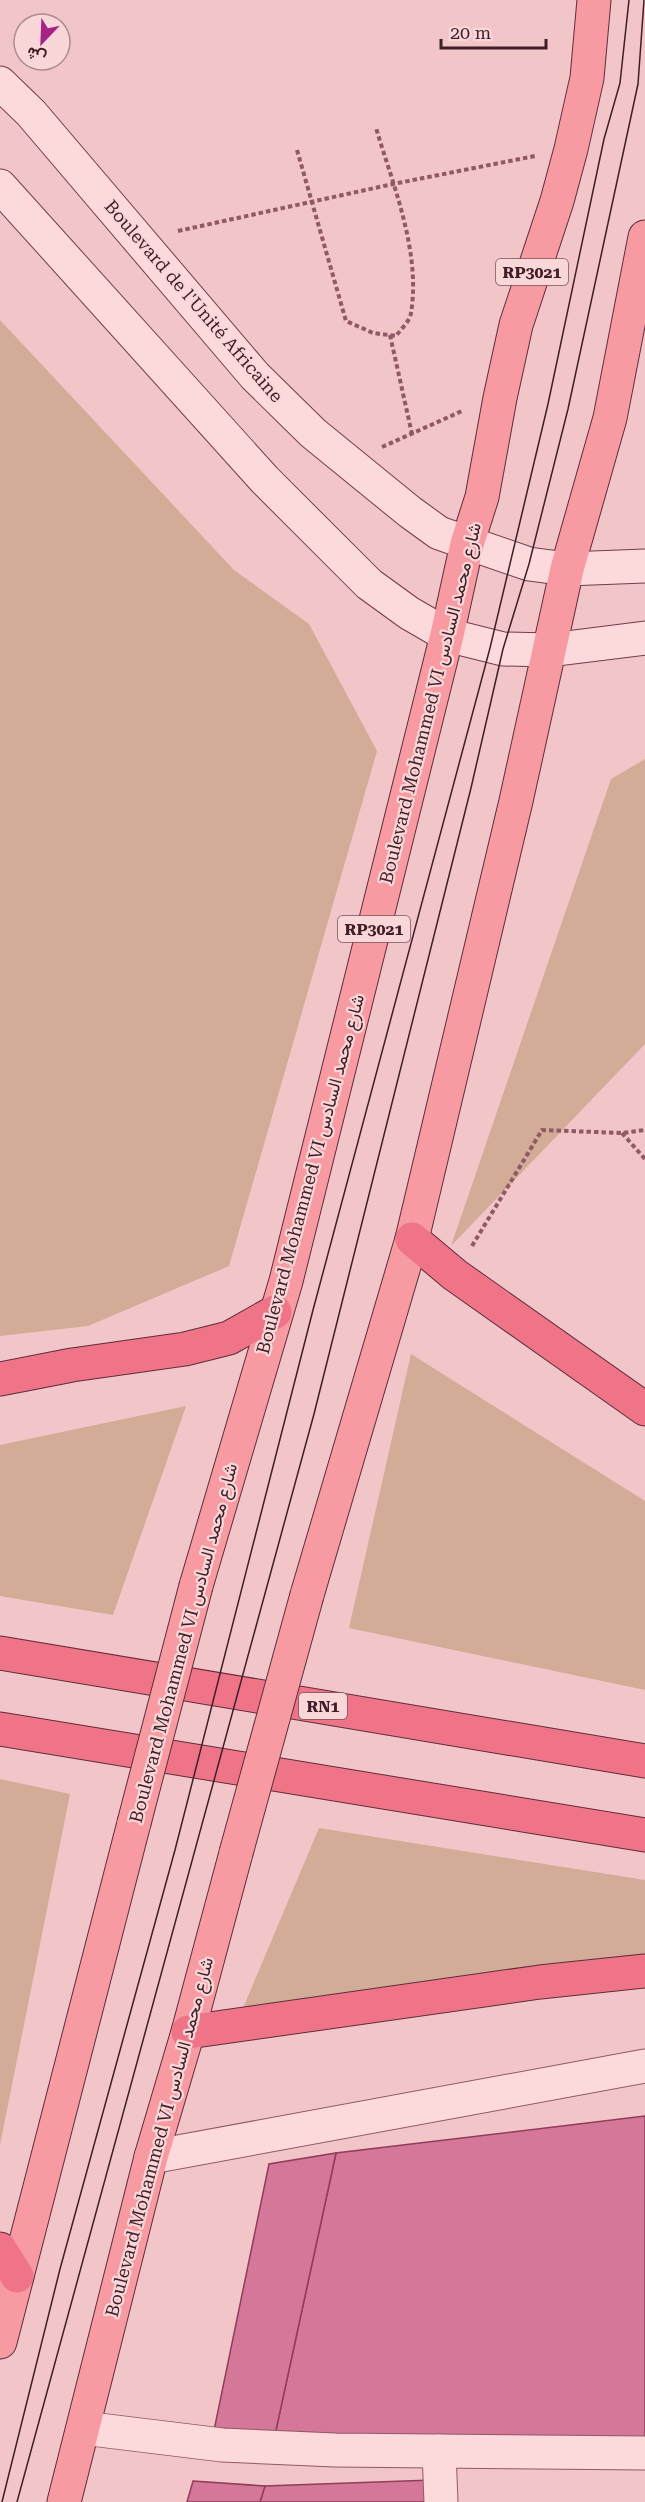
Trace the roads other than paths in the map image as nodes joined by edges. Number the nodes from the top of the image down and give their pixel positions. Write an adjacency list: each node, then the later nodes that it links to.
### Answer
1 (594, 0): 5 (main road, Boulevard Mohammed VI شارع محمد السادس / RP3021)
2 (0, 83): 5 (main road, Boulevard de l'Unité Africaine)
3 (0, 186): 8 (main road)
4 (645, 237): 7 (main road, Boulevard Mohammed VI شارع محمد السادس)
5 (467, 544): 7 (main road, Boulevard de l'Unité Africaine); 8 (main road, Boulevard Mohammed VI شارع محمد السادس / RP3021)
6 (645, 566): 7 (main road, Boulevard de l'Unité Africaine)
7 (567, 569): 10 (main road, Boulevard Mohammed VI شارع محمد السادس)
8 (447, 635): 10 (main road); 12 (main road, Boulevard Mohammed VI شارع محمد السادس / RP3021)
9 (645, 638): 10 (main road)
10 (550, 650): 11 (main road, Boulevard Mohammed VI شارع محمد السادس)
11 (412, 1239): 14 (highway); 20 (main road, Boulevard Mohammed VI شارع محمد السادس, bridge)
12 (275, 1312): 13 (highway); 24 (main road, Boulevard Mohammed VI شارع محمد السادس, bridge)
13 (0, 1379)
14 (645, 1410)
15 (0, 1653): 17 (highway, RN1)
16 (0, 1730): 18 (highway)
17 (645, 1761)
18 (645, 1835)
19 (645, 1971): 20 (highway)
20 (188, 2032): 22 (main road, Boulevard Mohammed VI شارع محمد السادس)
21 (645, 2066): 22 (main road)
22 (151, 2157): 26 (main road, Boulevard Mohammed VI شارع محمد السادس)
23 (0, 2249): 24 (highway)
24 (17, 2276): 25 (main road, Boulevard Mohammed VI شارع محمد السادس)
25 (0, 2342)
26 (83, 2428): 27 (main road); 29 (main road, Boulevard Mohammed VI شارع محمد السادس)
27 (439, 2451): 28 (main road); 30 (main road)
28 (645, 2453)
29 (64, 2502)
30 (441, 2502)

